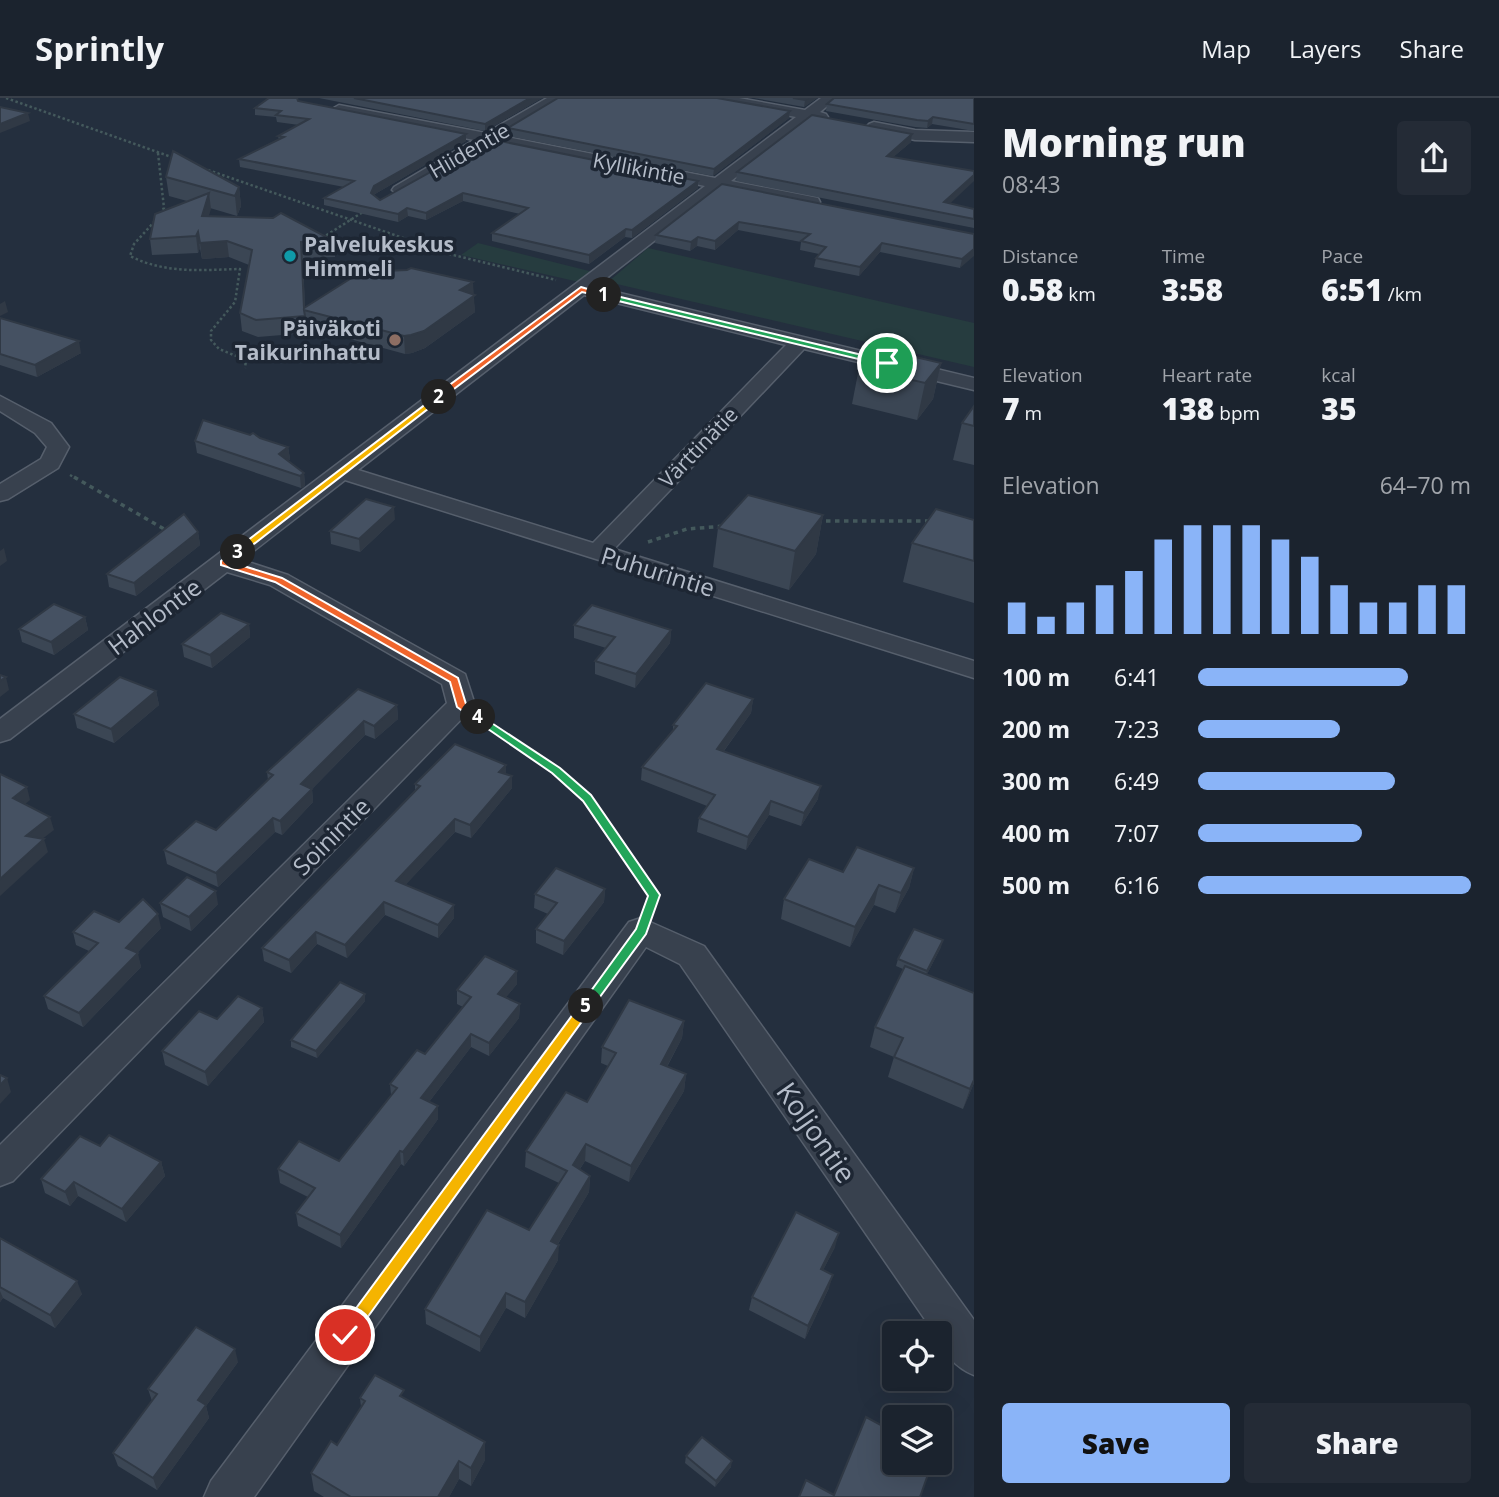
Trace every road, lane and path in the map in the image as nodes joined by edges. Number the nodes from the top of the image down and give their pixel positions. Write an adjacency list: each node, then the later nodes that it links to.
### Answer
1 (6, 98): 13 (path)
2 (557, 98): 11 (street, Hiidentie)
3 (715, 98): 6 (street)
4 (831, 98): 6 (street, Hahlontie)
5 (317, 105): 11 (street, Kyllikintie)
6 (809, 115): 7 (street); 16 (street, Hahlontie)
7 (836, 120)
8 (862, 125): 9 (street)
9 (915, 135): 10 (street); 12 (street)
10 (974, 137)
11 (490, 138): 16 (street, Kyllikintie); 17 (street, Hiidentie)
12 (974, 145)
13 (158, 153): 14 (path); 23 (path)
14 (184, 162)
15 (197, 166): 19 (path)
16 (721, 184): 18 (street, Kyllikintie); 21 (street, Hahlontie)
17 (382, 201): 19 (path)
18 (827, 206)
19 (351, 220): 20 (path); 21 (path)
20 (322, 238)
21 (584, 287): 22 (street); 27 (street, Hahlontie)
22 (799, 343): 24 (street); 34 (street, Värttinätie)
23 (245, 368)
24 (974, 384)
25 (0, 402): 26 (street)
26 (50, 463): 28 (street); 32 (path)
27 (341, 472): 34 (street, Puhurintie); 35 (street, Hahlontie)
28 (0, 494)
29 (812, 521): 30 (path)
30 (933, 521)
31 (736, 525): 33 (path)
32 (170, 532)
33 (638, 545)
34 (598, 552): 36 (street, Puhurintie)
35 (225, 563): 37 (street); 38 (street, Hahlontie)
36 (974, 670)
37 (461, 705): 39 (path); 40 (street, Soinintie)
38 (0, 733)
39 (641, 930): 41 (street, Koljontie); 42 (street)
40 (0, 1170)
41 (974, 1355)
42 (227, 1497)

